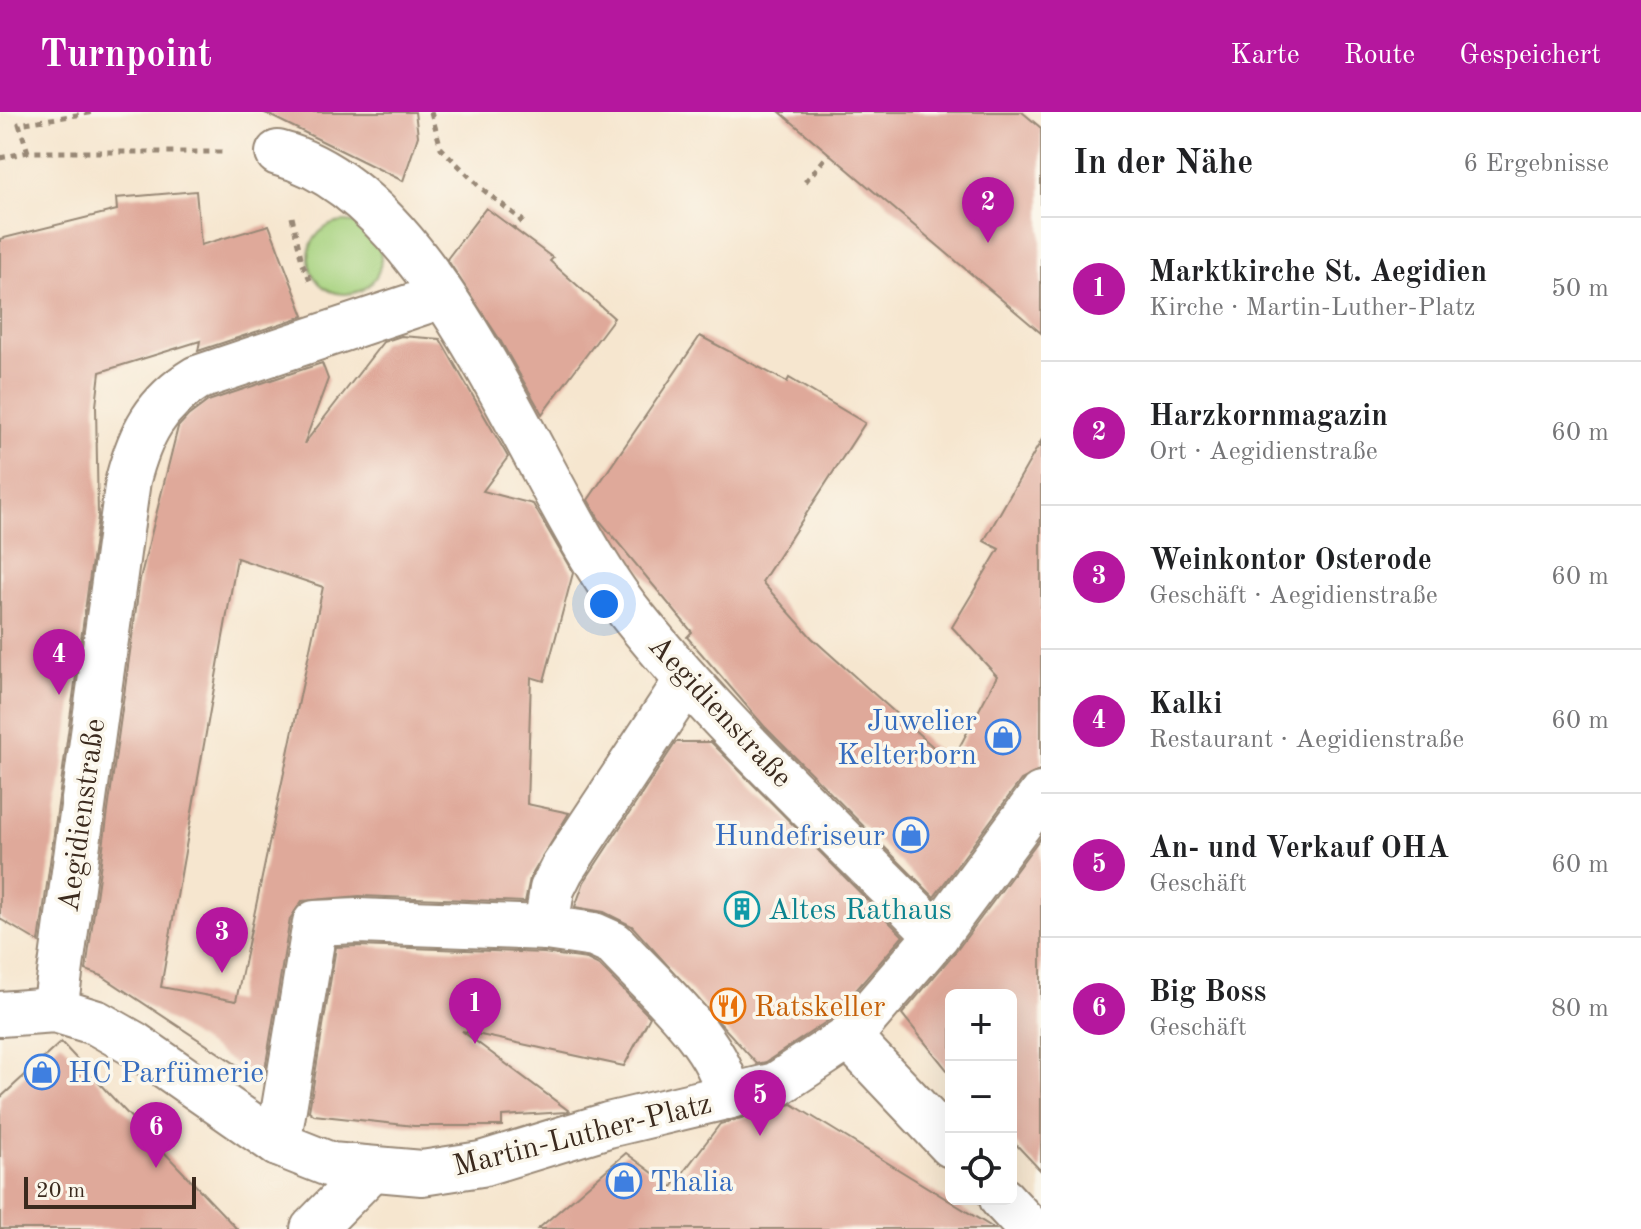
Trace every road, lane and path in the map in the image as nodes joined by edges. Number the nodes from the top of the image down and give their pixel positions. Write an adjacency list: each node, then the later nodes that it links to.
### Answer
1 (96, 112): 3 (path)
2 (431, 112): 8 (path)
3 (28, 152): 4 (path); 6 (path)
4 (278, 153): 9 (street, Aegidienstraße); 10 (path)
5 (829, 154): 7 (path)
6 (0, 158)
7 (805, 182)
8 (513, 228)
9 (442, 296): 10 (street, Aegidienstraße); 11 (street, Aegidienstraße)
10 (333, 333): 15 (street, Aegidienstraße)
11 (687, 680): 13 (street); 14 (street, Aegidienstraße)
12 (1041, 795): 14 (street, Martin-Luther-Platz)
13 (546, 928): 18 (street, Martin-Luther-Platz); 20 (street, Martin-Luther-Platz)
14 (937, 935): 17 (street, Martin-Luther-Platz)
15 (55, 1010): 16 (street, Martin-Luther-Platz); 20 (street, Martin-Luther-Platz)
16 (0, 1014)
17 (849, 1037): 18 (street, Martin-Luther-Platz); 19 (street)
18 (728, 1097): 21 (street, Martin-Luther-Platz)
19 (945, 1139)
20 (278, 1144): 21 (street, Martin-Luther-Platz)
21 (370, 1171): 23 (street)
22 (1008, 1205): 24 (street)
23 (313, 1229)
24 (1030, 1229)

